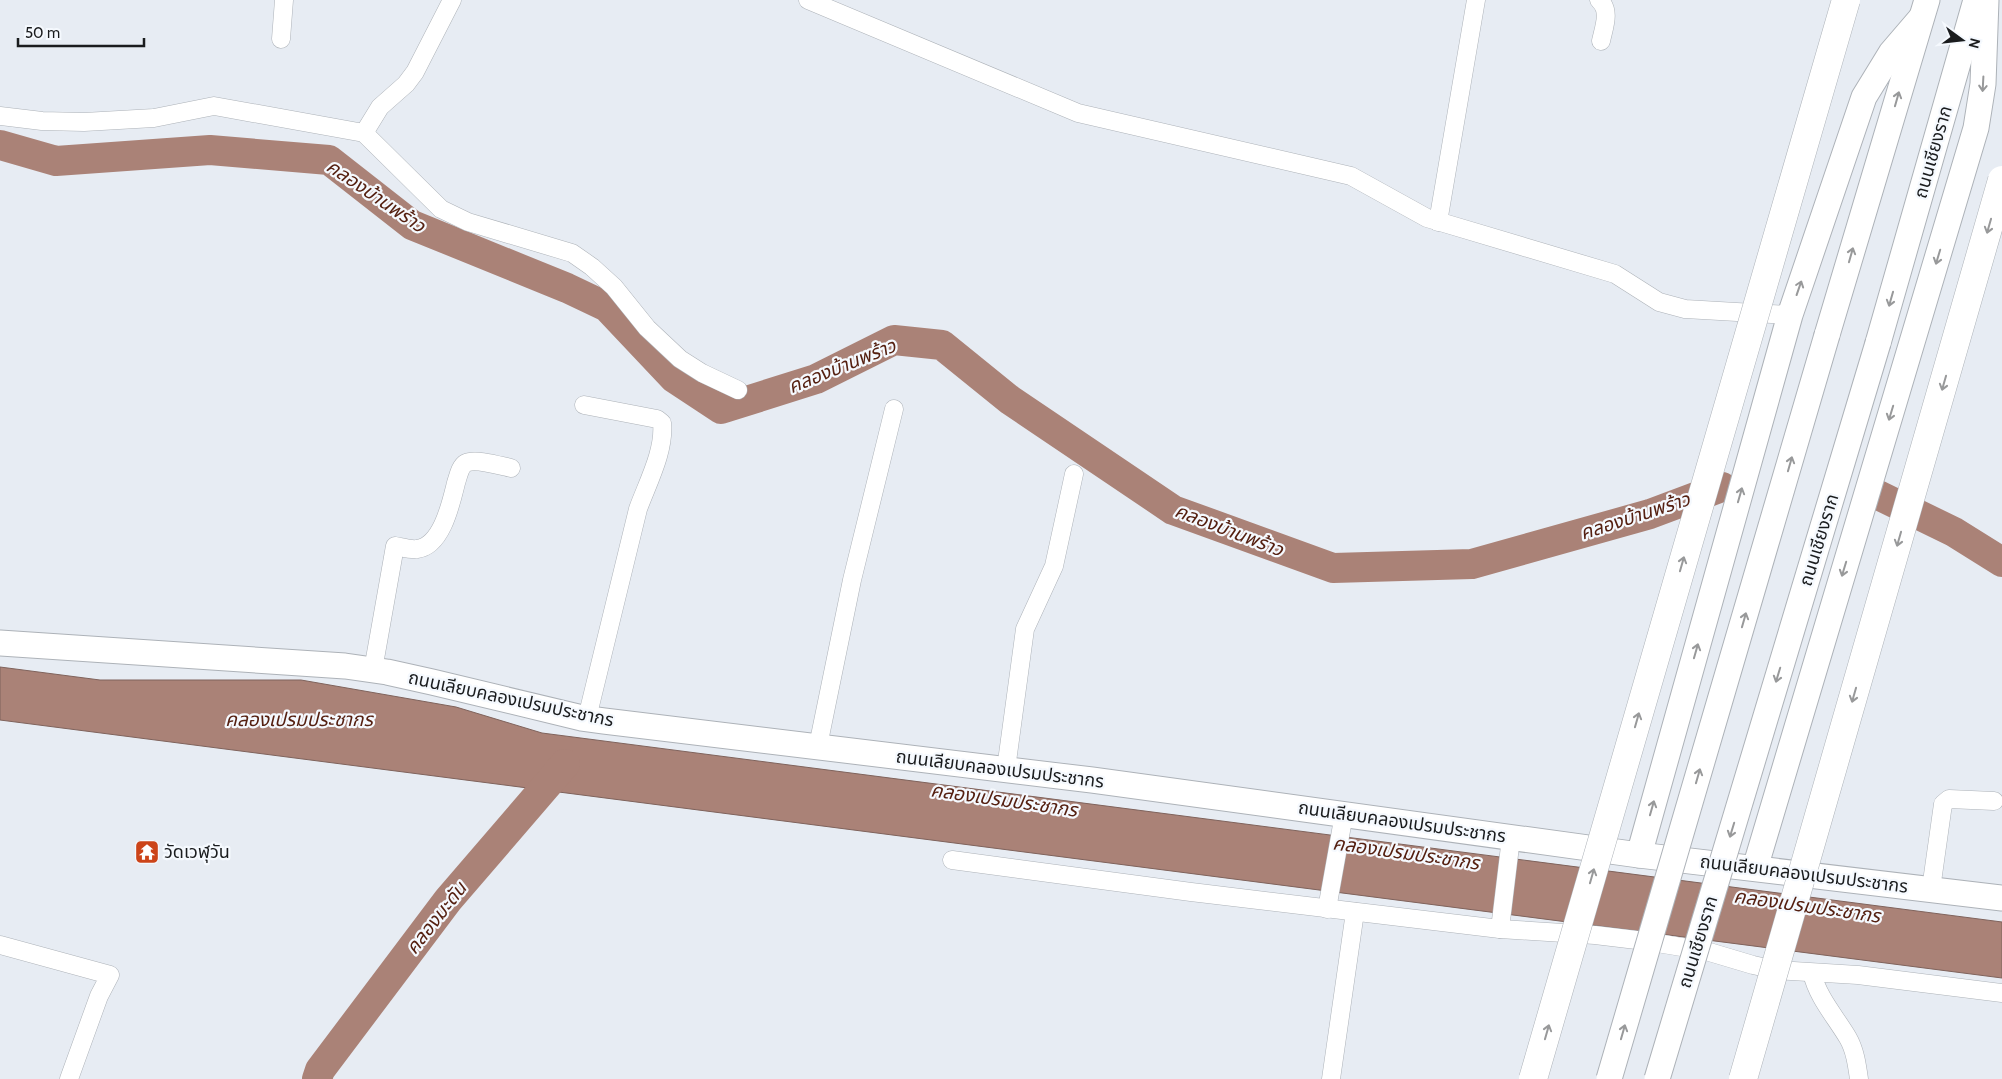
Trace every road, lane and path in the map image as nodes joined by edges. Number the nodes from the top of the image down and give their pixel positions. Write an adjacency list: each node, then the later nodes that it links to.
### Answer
1 (284, 0): 10 (street)
2 (452, 0): 13 (street)
3 (808, 0): 15 (street)
4 (1476, 0): 15 (street)
5 (1599, 0): 11 (street)
6 (1846, 0): 43 (highway, one-way to 6, bridge)
7 (1976, 0): 45 (main road, ถนนเชียงราก, one-way to 45, bridge)
8 (1986, 0): 32 (main road, one-way to 32)
9 (1924, 9): 16 (main road, one-way to 9); 44 (main road, one-way to 9, bridge)
10 (281, 39)
11 (1601, 41)
12 (0, 116): 13 (street)
13 (364, 133): 17 (street)
14 (2002, 180): 46 (highway, one-way to 46, bridge)
15 (1438, 222): 16 (street)
16 (1790, 315): 30 (main road, one-way to 16)
17 (738, 390)
18 (584, 405): 24 (street)
19 (894, 409): 25 (street)
20 (511, 468): 23 (street)
21 (1074, 474): 26 (street)
22 (0, 643): 23 (main road, ถนนเลียบคลองเปรมประชากร)
23 (373, 670): 24 (main road, ถนนเลียบคลองเปรมประชากร)
24 (588, 718): 25 (main road, ถนนเลียบคลองเปรมประชากร)
25 (818, 746): 26 (main road, ถนนเลียบคลองเปรมประชากร)
26 (1006, 769): 28 (main road, ถนนเลียบคลองเปรมประชากร)
27 (1994, 801): 33 (street)
28 (1342, 822): 29 (main road, ถนนเลียบคลองเปรมประชากร); 35 (street)
29 (1510, 847): 30 (main road, ถนนเลียบคลองเปรมประชากร); 37 (street)
30 (1639, 855): 32 (main road, ถนนเลียบคลองเปรมประชากร)
31 (952, 860): 35 (street)
32 (1755, 868): 33 (main road, ถนนเลียบคลองเปรมประชากร)
33 (1931, 889): 34 (main road, ถนนเลียบคลองเปรมประชากร)
34 (2002, 898)
35 (1327, 904): 36 (street)
36 (1355, 912): 37 (street); 42 (street)
37 (1501, 924): 39 (street)
38 (0, 945): 41 (street)
39 (1812, 973): 40 (street); 47 (street)
40 (2002, 993)
41 (68, 1079)
42 (1331, 1079)
43 (1533, 1079)
44 (1609, 1079)
45 (1657, 1079)
46 (1743, 1079)
47 (1859, 1079)

